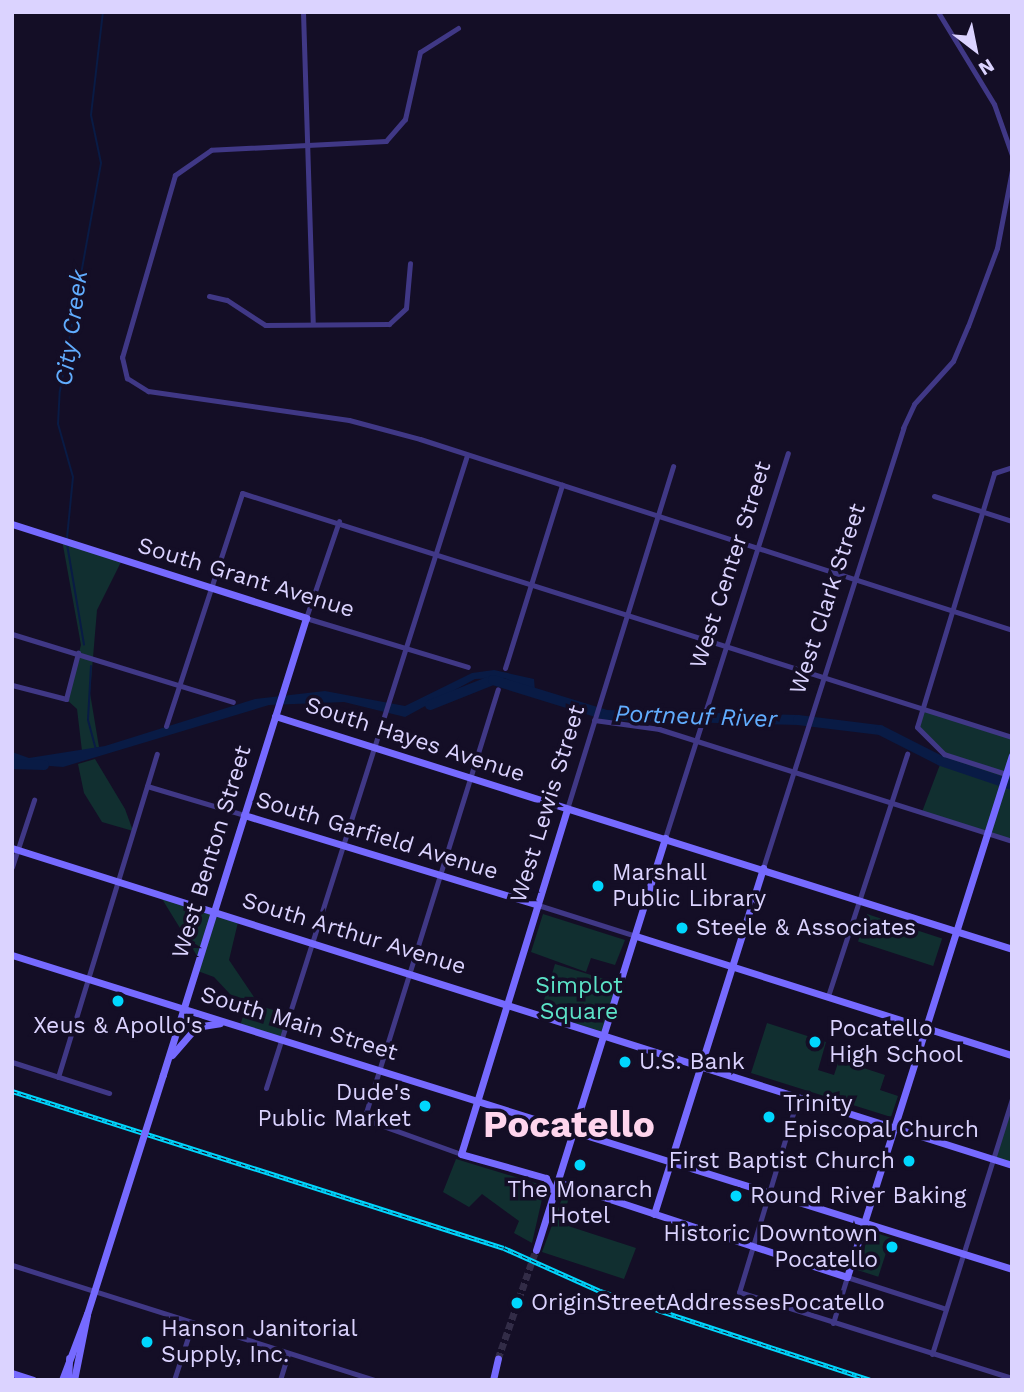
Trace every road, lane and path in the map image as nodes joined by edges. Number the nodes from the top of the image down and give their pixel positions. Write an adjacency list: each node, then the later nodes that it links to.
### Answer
1 (303, 12): 4 (street)
2 (938, 12): 5 (street)
3 (458, 28): 4 (street)
4 (304, 148): 9 (street); 11 (street)
5 (1012, 155)
6 (1012, 170): 23 (street, West Clark Street)
7 (410, 263): 9 (street)
8 (209, 296): 9 (street)
9 (313, 324)
10 (788, 453): 21 (street, West Center Street)
11 (467, 455): 14 (street); 22 (street)
12 (673, 466): 17 (street, West Lewis Street)
13 (1012, 467): 16 (street)
14 (562, 485): 17 (street); 24 (street)
15 (934, 496): 16 (street)
16 (981, 511): 19 (street); 26 (street)
17 (657, 519): 21 (street); 27 (street, West Lewis Street)
18 (339, 521): 22 (street); 25 (street); 28 (street, West Benton Street)
19 (1012, 521)
20 (12, 524): 25 (street, South Grant Avenue)
21 (757, 550): 23 (street); 32 (street, West Center Street)
22 (435, 551): 24 (street); 31 (street)
23 (854, 580): 26 (street); 36 (street, West Clark Street)
24 (530, 582): 27 (street); 35 (street)
25 (210, 589): 28 (street, South Grant Avenue); 37 (street)
26 (951, 609): 29 (street); 41 (street)
27 (627, 616): 32 (street); 43 (street, West Lewis Street)
28 (306, 618): 31 (street, South Grant Avenue); 42 (street, West Benton Street)
29 (1012, 630)
30 (12, 634): 33 (street)
31 (405, 647): 34 (street, South Grant Avenue); 47 (street)
32 (725, 647): 36 (street); 46 (street, West Center Street)
33 (78, 653): 37 (street); 38 (street)
34 (468, 667)
35 (505, 668)
36 (824, 675): 41 (street); 51 (street, West Clark Street)
37 (179, 684): 40 (street); 44 (street)
38 (12, 685)
39 (498, 689): 53 (street)
40 (233, 702)
41 (921, 707): 45 (street); 52 (street)
42 (276, 712): 47 (street, South Hayes Avenue); 58 (street, West Benton Street)
43 (594, 720): 46 (street); 57 (street, West Lewis Street)
44 (166, 726)
45 (1012, 737)
46 (695, 741): 51 (street); 60 (street, West Center Street)
47 (373, 747): 53 (street, South Hayes Avenue); 62 (street)
48 (157, 754): 54 (street)
49 (907, 754): 56 (street)
50 (1012, 755): 52 (street)
51 (793, 772): 56 (street); 65 (street, West Clark Street)
52 (1006, 774): 59 (street)
53 (470, 778): 57 (street, South Hayes Avenue); 66 (street)
54 (147, 786): 58 (street, South Garfield Avenue); 67 (street)
55 (34, 800): 63 (street)
56 (891, 803): 59 (street); 68 (street)
57 (567, 809): 60 (street, South Hayes Avenue); 69 (street, West Lewis Street)
58 (244, 815): 62 (street, South Garfield Avenue); 70 (street, West Benton Street)
59 (987, 833): 61 (street); 71 (street)
60 (665, 838): 65 (street, South Hayes Avenue); 72 (street, West Center Street)
61 (1012, 841)
62 (342, 845): 66 (street, South Garfield Avenue); 73 (street)
63 (15, 848): 64 (street); 67 (street, South Arthur Avenue)
64 (12, 867)
65 (763, 868): 68 (street, South Hayes Avenue); 76 (street, West Clark Street)
66 (439, 875): 69 (street, South Garfield Avenue); 77 (street)
67 (118, 881): 70 (street, South Arthur Avenue); 78 (street)
68 (860, 900): 71 (street, South Hayes Avenue); 79 (street)
69 (538, 905): 72 (street, South Garfield Avenue); 80 (street, West Lewis Street)
70 (214, 911): 73 (street, South Arthur Avenue); 81 (street, West Benton Street)
71 (956, 932): 74 (street, South Hayes Avenue); 83 (street)
72 (635, 936): 76 (street); 84 (street, West Center Street)
73 (313, 941): 77 (street, South Arthur Avenue); 85 (street)
74 (1012, 949)
75 (12, 955): 78 (street, South Main Street)
76 (732, 965): 79 (street); 89 (street, West Clark Street)
77 (410, 970): 80 (street, South Arthur Avenue); 90 (street)
78 (88, 979): 81 (street, South Main Street); 91 (street)
79 (828, 996): 83 (street)
80 (507, 1002): 84 (street, South Arthur Avenue); 96 (street, West Lewis Street)
81 (183, 1008): 82 (street, South Main Street); 88 (street, West Benton Street)
82 (234, 1025): 85 (street, South Main Street); 88 (street)
83 (926, 1028): 86 (street); 97 (street)
84 (603, 1033): 89 (street, South Arthur Avenue); 98 (street, West Center Street)
85 (283, 1038): 90 (street, South Main Street); 92 (street)
86 (1012, 1055)
87 (12, 1062): 91 (street)
88 (166, 1064): 117 (street, West Benton Street, bridge)
89 (701, 1065): 94 (street, South Arthur Avenue); 101 (street, West Clark Street)
90 (379, 1068): 96 (street, South Main Street); 99 (street)
91 (58, 1077): 93 (street)
92 (266, 1088)
93 (109, 1093)
94 (799, 1096): 97 (street, South Arthur Avenue); 107 (street)
95 (1012, 1098): 100 (street)
96 (477, 1100): 98 (street, South Main Street); 99 (street, West Lewis Street)
97 (895, 1125): 100 (street, South Arthur Avenue); 109 (street)
98 (574, 1132): 101 (street, South Main Street); 103 (street, West Center Street)
99 (461, 1154): 104 (street)
100 (993, 1159): 102 (street, South Arthur Avenue); 112 (street)
101 (671, 1161): 107 (street, South Main Street); 108 (street, West Clark Street)
102 (1012, 1165)
103 (563, 1168): 104 (street); 105 (street, West Center Street)
104 (547, 1178): 106 (street)
105 (558, 1182): 106 (street, West Center Street); 108 (street)
106 (555, 1194): 111 (street, West Center Street)
107 (769, 1194): 109 (street, South Main Street); 110 (street)
108 (654, 1214): 110 (street)
109 (864, 1223): 112 (street, South Main Street); 115 (street)
110 (751, 1246): 115 (street); 119 (street)
111 (536, 1250)
112 (963, 1254): 114 (street, South Main Street); 116 (street)
113 (12, 1265): 118 (street)
114 (1012, 1269)
115 (847, 1277): 116 (street); 119 (street)
116 (946, 1309): 121 (street)
117 (87, 1314): 122 (street); 129 (street)
118 (192, 1322): 120 (street); 130 (street)
119 (833, 1323): 121 (street)
120 (288, 1353): 131 (street); 132 (street)
121 (932, 1354): 125 (street)
122 (69, 1357): 127 (street); 128 (street)
123 (498, 1359): 133 (street)
124 (12, 1373): 126 (street)
125 (1012, 1378)
126 (33, 1380)
127 (62, 1380)
128 (68, 1380)
129 (74, 1380)
130 (174, 1380)
131 (280, 1380)
132 (374, 1380)
133 (493, 1380)

